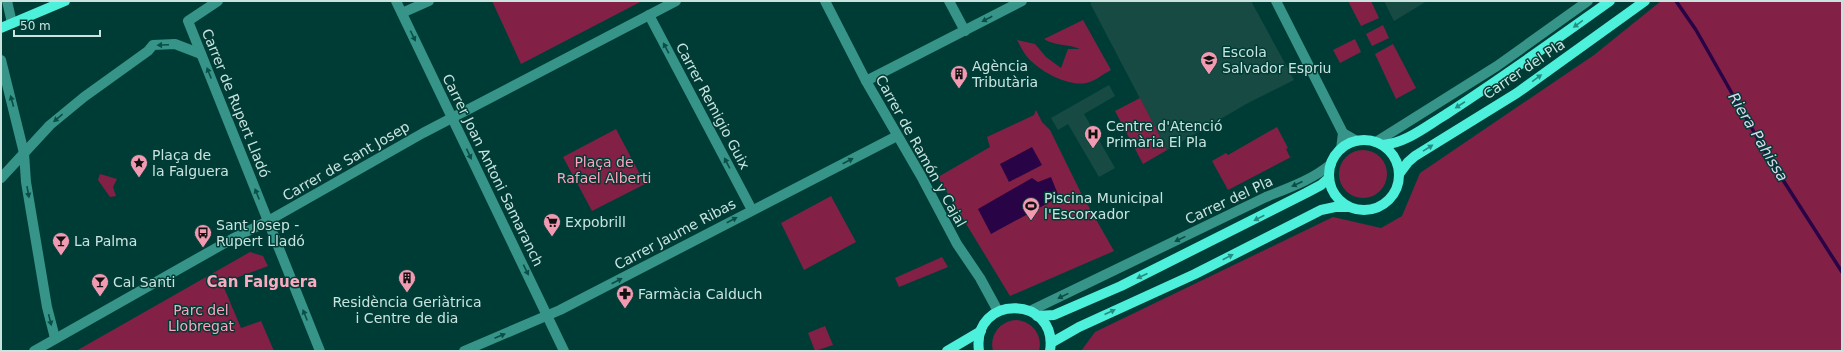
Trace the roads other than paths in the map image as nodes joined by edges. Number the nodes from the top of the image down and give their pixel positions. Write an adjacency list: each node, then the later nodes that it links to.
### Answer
1 (7, 1): 16 (street)
2 (65, 1): 16 (main road)
3 (218, 1): 19 (street, Carrer de Rupert Lladó)
4 (396, 1): 14 (street, Carrer Joan Antoni Samaranch)
5 (429, 1): 14 (street)
6 (676, 1): 15 (street, Carrer de Sant Josep)
7 (824, 1): 21 (street, Carrer de Ramón y Cajal)
8 (949, 1): 18 (street)
9 (1022, 1): 18 (street, one-way to 18)
10 (1276, 1): 23 (street)
11 (1588, 1): 26 (street, Carrer del Pla)
12 (1610, 1): 26 (main road, Carrer del Pla, one-way to 26)
13 (1645, 1): 30 (main road, Carrer del Pla, one-way to 13)
14 (402, 13): 22 (street, Carrer Joan Antoni Samaranch, one-way to 22)
15 (649, 16): 22 (street, Carrer de Sant Josep); 34 (street, Carrer Remigio Guix, one-way to 15)
16 (12, 23): 17 (main road)
17 (1, 28)
18 (964, 31): 21 (street)
19 (201, 54): 28 (street, one-way to 28); 35 (street, Carrer de Rupert Lladó, one-way to 19)
20 (1, 60): 28 (street, one-way to 20)
21 (866, 81): 24 (street, Carrer de Ramón y Cajal)
22 (453, 117): 35 (street, Carrer de Sant Josep); 38 (street, Carrer Joan Antoni Samaranch, one-way to 38)
23 (1343, 133): 25 (street); 27 (street)
24 (897, 136): 34 (street, Carrer Jaume Ribas, one-way to 24); 36 (street, Carrer de Ramón y Cajal)
25 (1357, 141): 26 (main road); 27 (main road)
26 (1379, 144): 30 (main road)
27 (1341, 149): 29 (main road)
28 (24, 153): 31 (street); 40 (street, one-way to 40)
29 (1331, 164): 32 (main road); 37 (street, Carrer del Pla, one-way to 37)
30 (1399, 174): 33 (main road)
31 (1, 178)
32 (1329, 178): 33 (main road); 37 (main road, Carrer del Pla, one-way to 37)
33 (1348, 207): 41 (main road, one-way to 33)
34 (752, 210): 38 (street, Carrer Jaume Ribas, one-way to 34)
35 (268, 221): 40 (street, Carrer de Sant Josep); 43 (street, Carrer de Rupert Lladó, one-way to 35)
36 (998, 311): 37 (main road); 39 (main road)
37 (1033, 313): 41 (main road)
38 (548, 316): 44 (street, Carrer Jaume Ribas, one-way to 38); 45 (street, Carrer Joan Antoni Samaranch)
39 (981, 331): 46 (main road); 47 (main road)
40 (55, 338): 42 (street, Carrer de Sant Josep)
41 (1050, 347)
42 (34, 351)
43 (320, 351)
44 (464, 351)
45 (564, 351)
46 (947, 351)
47 (979, 351)

